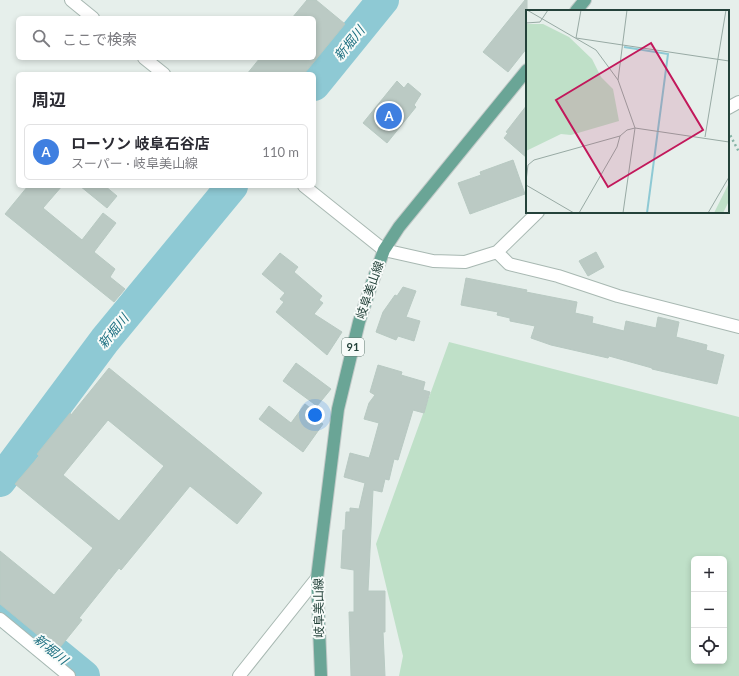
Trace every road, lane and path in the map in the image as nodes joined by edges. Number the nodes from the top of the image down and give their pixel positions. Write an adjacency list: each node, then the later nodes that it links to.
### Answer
1 (71, 0): 4 (street)
2 (585, 0): 3 (main road)
3 (577, 10)
4 (91, 16)
5 (146, 60): 7 (street)
6 (526, 71): 14 (main road, 岐阜美山線 / 91)
7 (162, 72)
8 (739, 102): 9 (street)
9 (729, 107)
10 (729, 133): 11 (path)
11 (739, 152)
12 (306, 188): 14 (street)
13 (537, 213): 15 (street)
14 (384, 250): 15 (street); 17 (main road, 岐阜美山線 / 91)
15 (497, 252): 16 (street)
16 (739, 327)
17 (317, 578): 20 (street); 21 (main road, 岐阜美山線 / 91)
18 (0, 619): 19 (street)
19 (69, 676)
20 (239, 676)
21 (321, 676)

